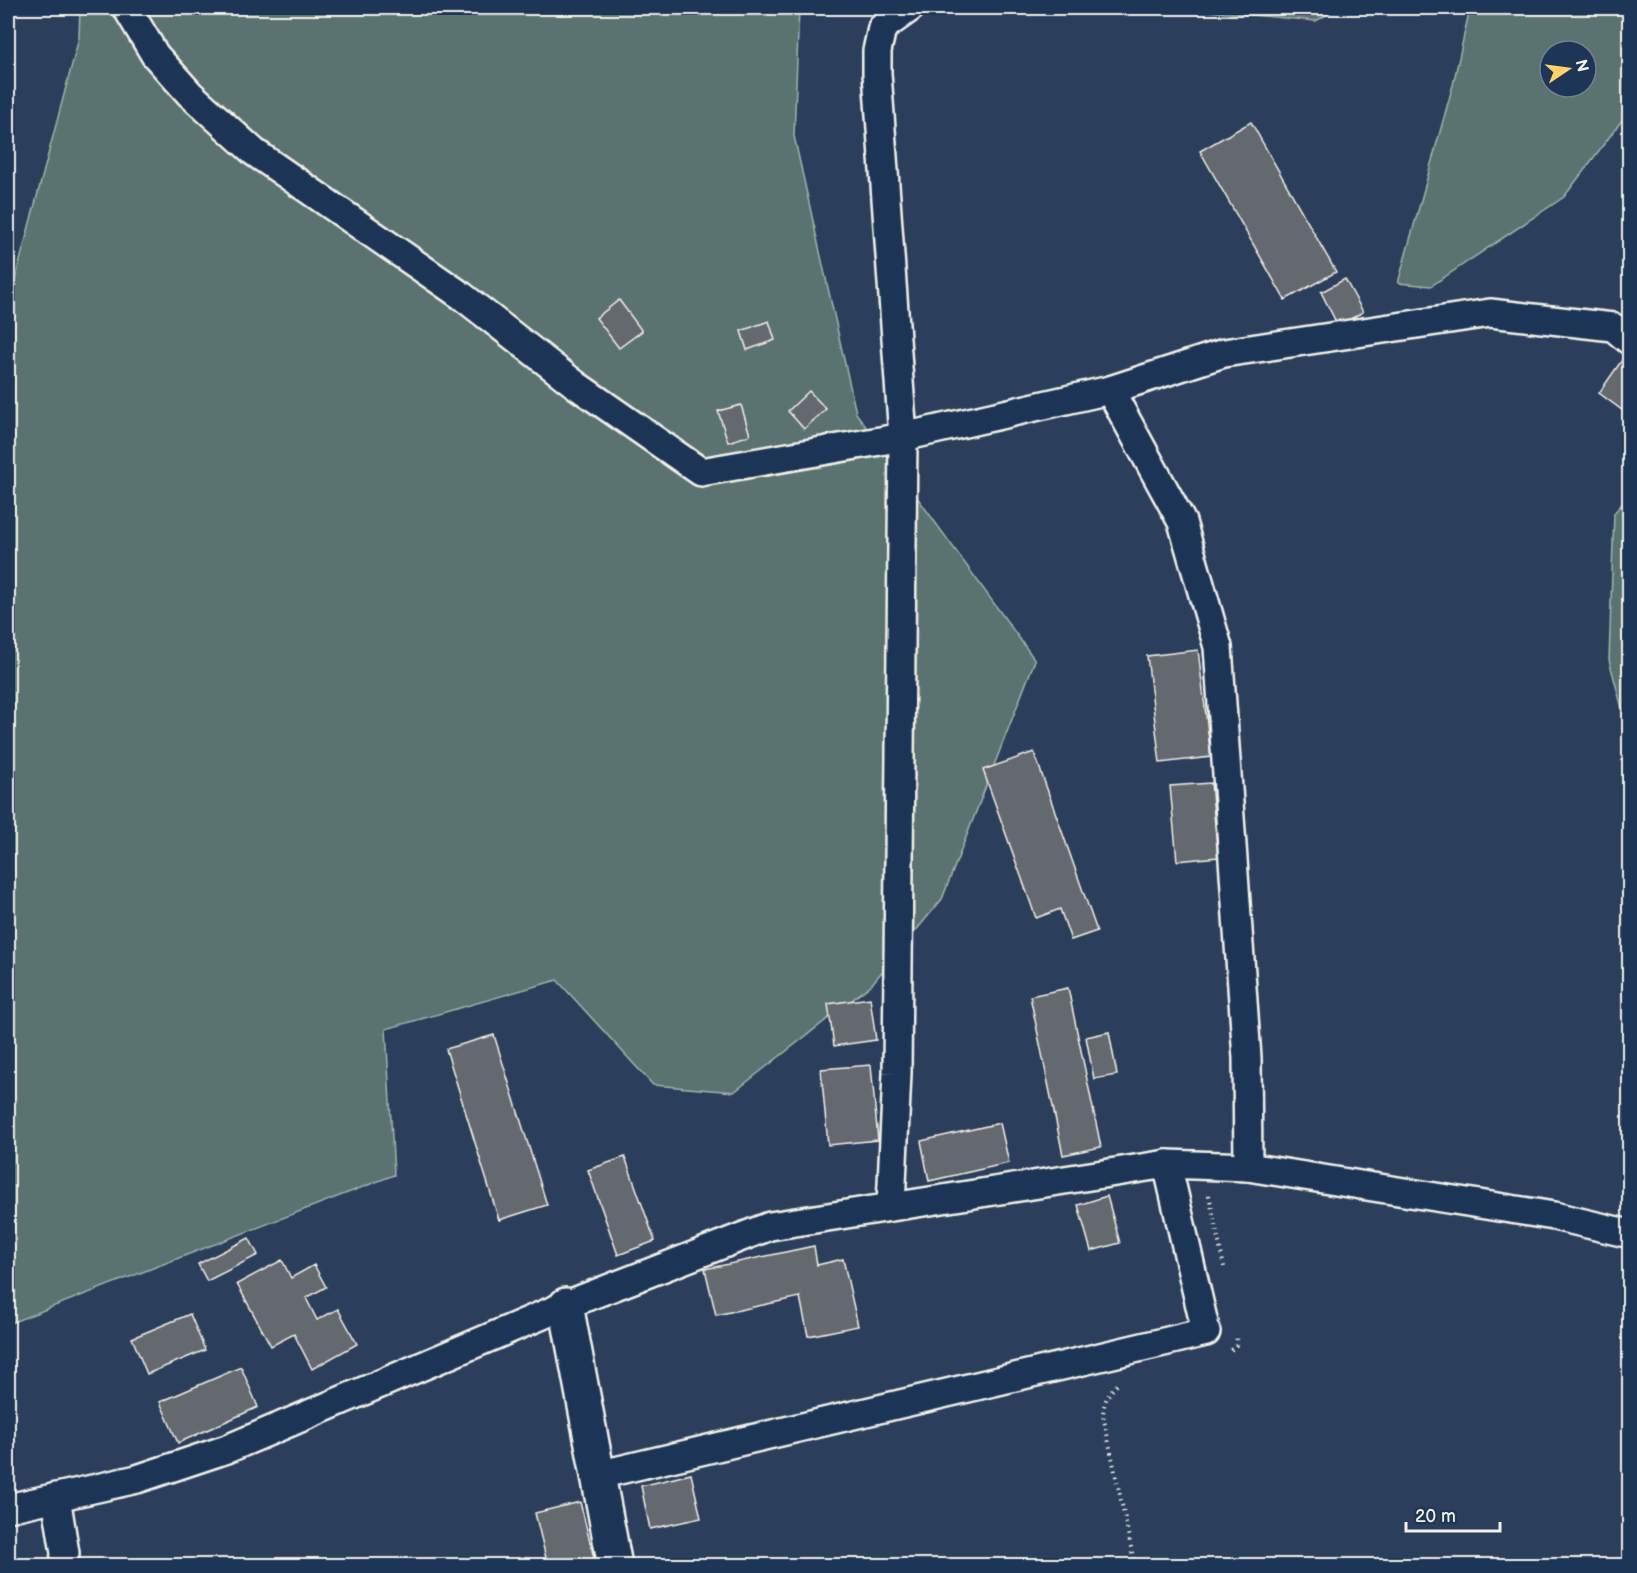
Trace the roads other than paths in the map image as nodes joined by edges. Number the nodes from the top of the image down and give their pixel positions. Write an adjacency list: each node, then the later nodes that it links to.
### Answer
1 (127, 8): 5 (street)
2 (910, 8): 5 (street)
3 (1629, 341): 4 (street)
4 (1110, 390): 5 (street); 7 (street)
5 (903, 437): 8 (street)
6 (1167, 1164): 7 (street); 8 (street); 11 (street)
7 (1248, 1167): 9 (street)
8 (891, 1206): 10 (street)
9 (1629, 1234)
10 (566, 1305): 11 (street); 12 (street)
11 (598, 1475): 15 (street)
12 (56, 1497): 13 (street); 14 (street)
13 (8, 1508)
14 (64, 1566)
15 (615, 1566)

